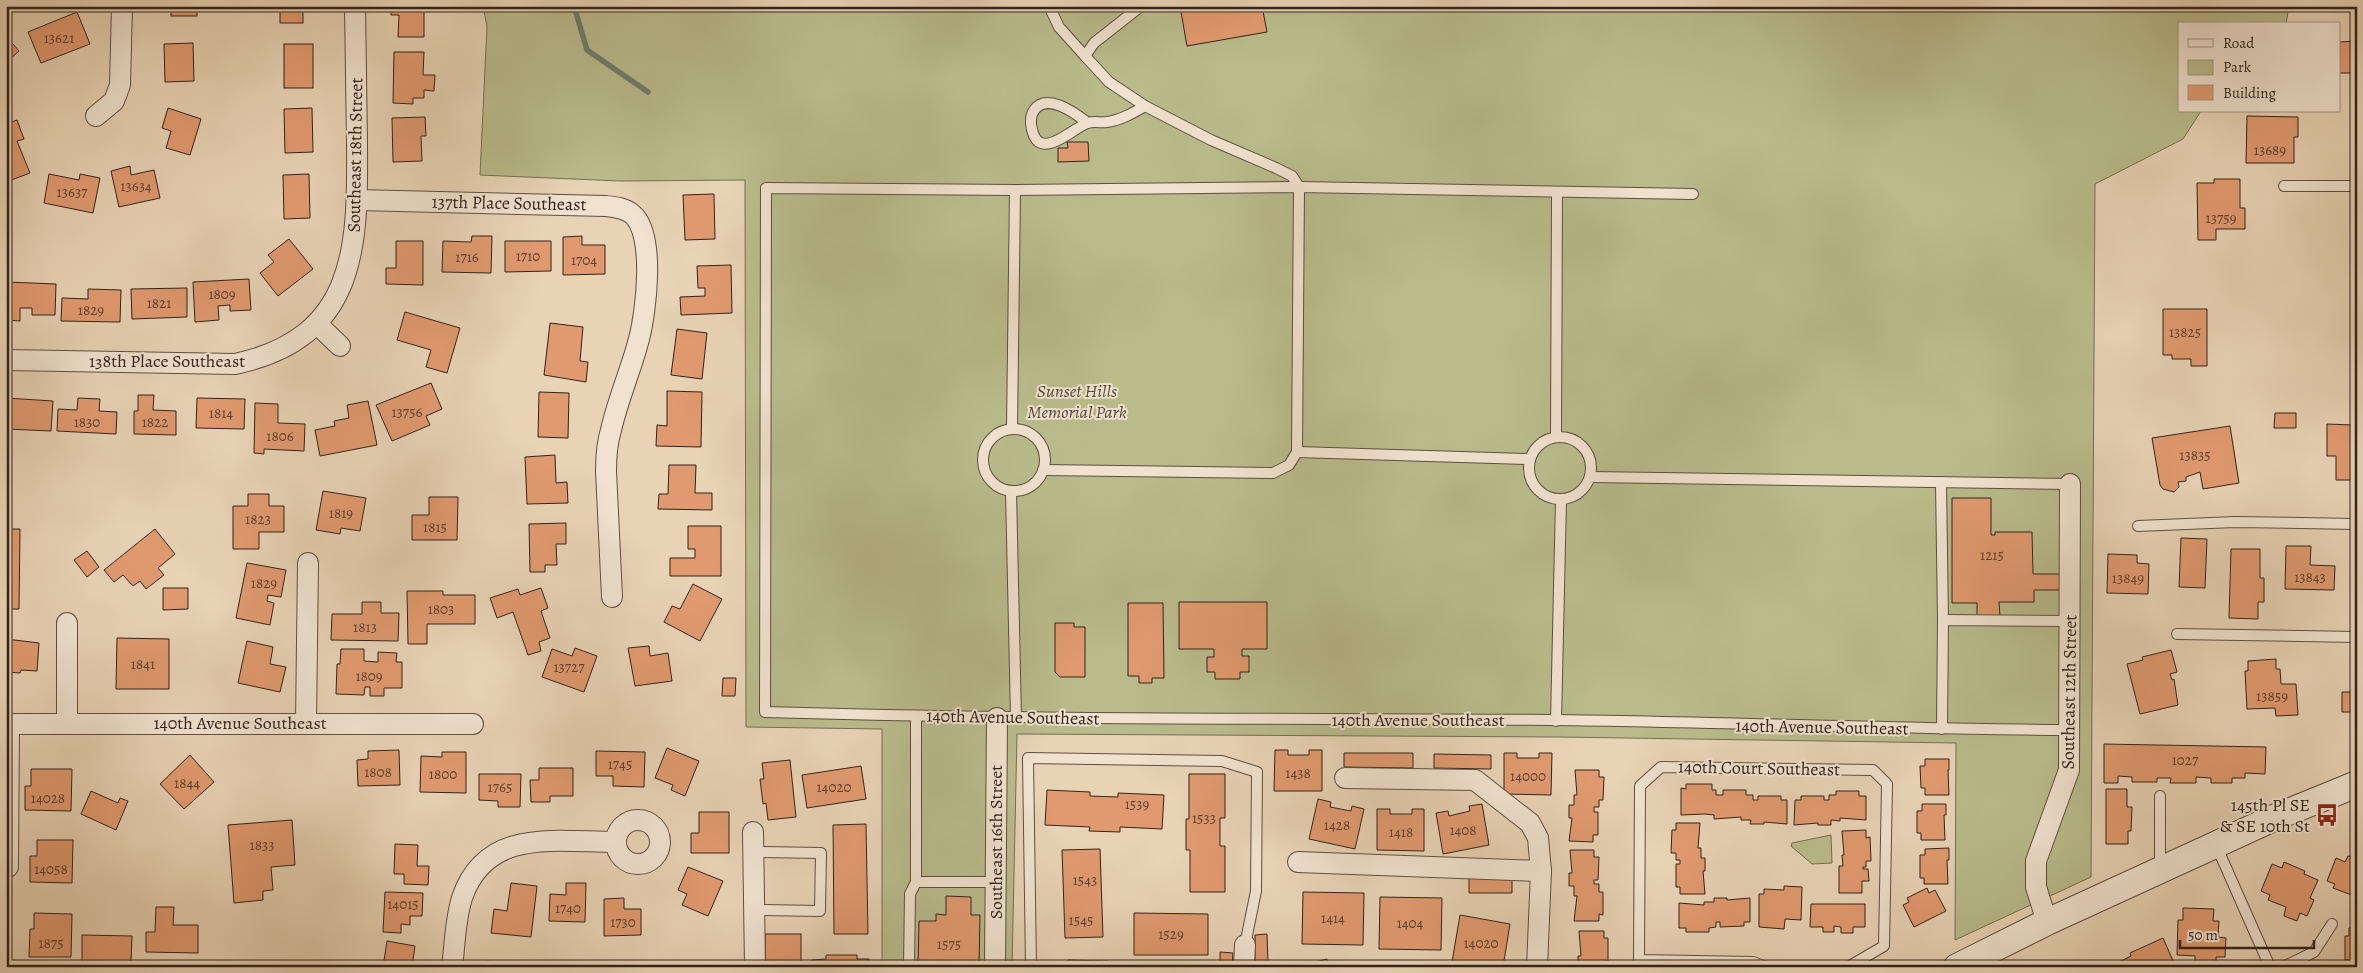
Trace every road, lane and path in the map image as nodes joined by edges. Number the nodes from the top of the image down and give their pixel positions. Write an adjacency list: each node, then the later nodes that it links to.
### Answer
1 (122, 6): 7 (street)
2 (355, 6): 15 (street, Southeast 18th Street)
3 (1049, 6): 5 (lane)
4 (1141, 6): 5 (lane)
5 (1084, 56): 6 (lane)
6 (1145, 106): 8 (lane); 11 (lane)
7 (96, 116)
8 (1088, 123): 8 (lane)
9 (2284, 186): 10 (lane)
10 (2357, 186)
11 (1299, 187): 12 (lane); 13 (lane); 21 (lane)
12 (1015, 190): 19 (lane); 38 (lane, 140th Avenue Southeast)
13 (1557, 193): 14 (lane); 20 (lane)
14 (1693, 194)
15 (357, 200): 16 (street, Southeast 18th Street); 32 (street, 137th Place Southeast)
16 (316, 324): 17 (street); 18 (street, 138th Place Southeast)
17 (340, 346)
18 (6, 360)
19 (1012, 429): 23 (lane); 27 (lane)
20 (1556, 438): 22 (lane); 24 (lane)
21 (1297, 452): 22 (lane); 23 (lane)
22 (1530, 459): 28 (lane)
23 (1043, 470): 27 (lane)
24 (1590, 477): 25 (lane); 28 (lane)
25 (1941, 482): 26 (lane); 33 (lane)
26 (2070, 484): 34 (street, Southeast 12th Street)
27 (1011, 491): 39 (lane)
28 (1560, 500): 40 (lane)
29 (2357, 524): 30 (lane)
30 (2138, 526)
31 (308, 562): 42 (street)
32 (612, 597)
33 (1943, 620): 34 (lane); 45 (lane)
34 (2071, 621): 46 (street, Southeast 12th Street)
35 (67, 623): 41 (street)
36 (2178, 634): 37 (lane)
37 (2357, 637)
38 (916, 716): 39 (lane, 140th Avenue Southeast); 58 (lane)
39 (1006, 718): 40 (lane, 140th Avenue Southeast); 59 (street, Southeast 16th Street)
40 (1556, 720): 45 (lane, 140th Avenue Southeast)
41 (67, 723): 42 (street, 140th Avenue Southeast); 43 (street, 140th Avenue Southeast)
42 (306, 723): 44 (street, 140th Avenue Southeast)
43 (8, 724): 55 (street)
44 (473, 724)
45 (1942, 729): 46 (lane, 140th Avenue Southeast)
46 (2070, 730): 61 (street, Southeast 12th Street)
47 (1344, 778): 56 (street)
48 (2357, 784): 52 (street)
49 (2160, 796): 57 (lane)
50 (753, 832): 53 (street)
51 (616, 842): 64 (street)
52 (2216, 845): 57 (street); 74 (lane)
53 (754, 852): 60 (street); 60 (lane)
54 (1298, 862): 56 (street)
55 (8, 867)
56 (1541, 871): 70 (street)
57 (2160, 872): 61 (street)
58 (916, 882): 59 (lane); 66 (lane)
59 (996, 882): 67 (street, Southeast 16th Street)
60 (754, 910): 65 (street)
61 (2047, 922): 73 (street)
62 (2332, 924): 75 (lane)
63 (1244, 945): 68 (lane); 69 (street)
64 (452, 967)
65 (754, 967)
66 (909, 967)
67 (995, 967)
68 (1031, 967)
69 (1244, 967)
70 (1537, 967)
71 (1766, 967): 72 (lane, 140th Court Southeast)
72 (1848, 967)
73 (1957, 967)
74 (2270, 967)
75 (2283, 967)

